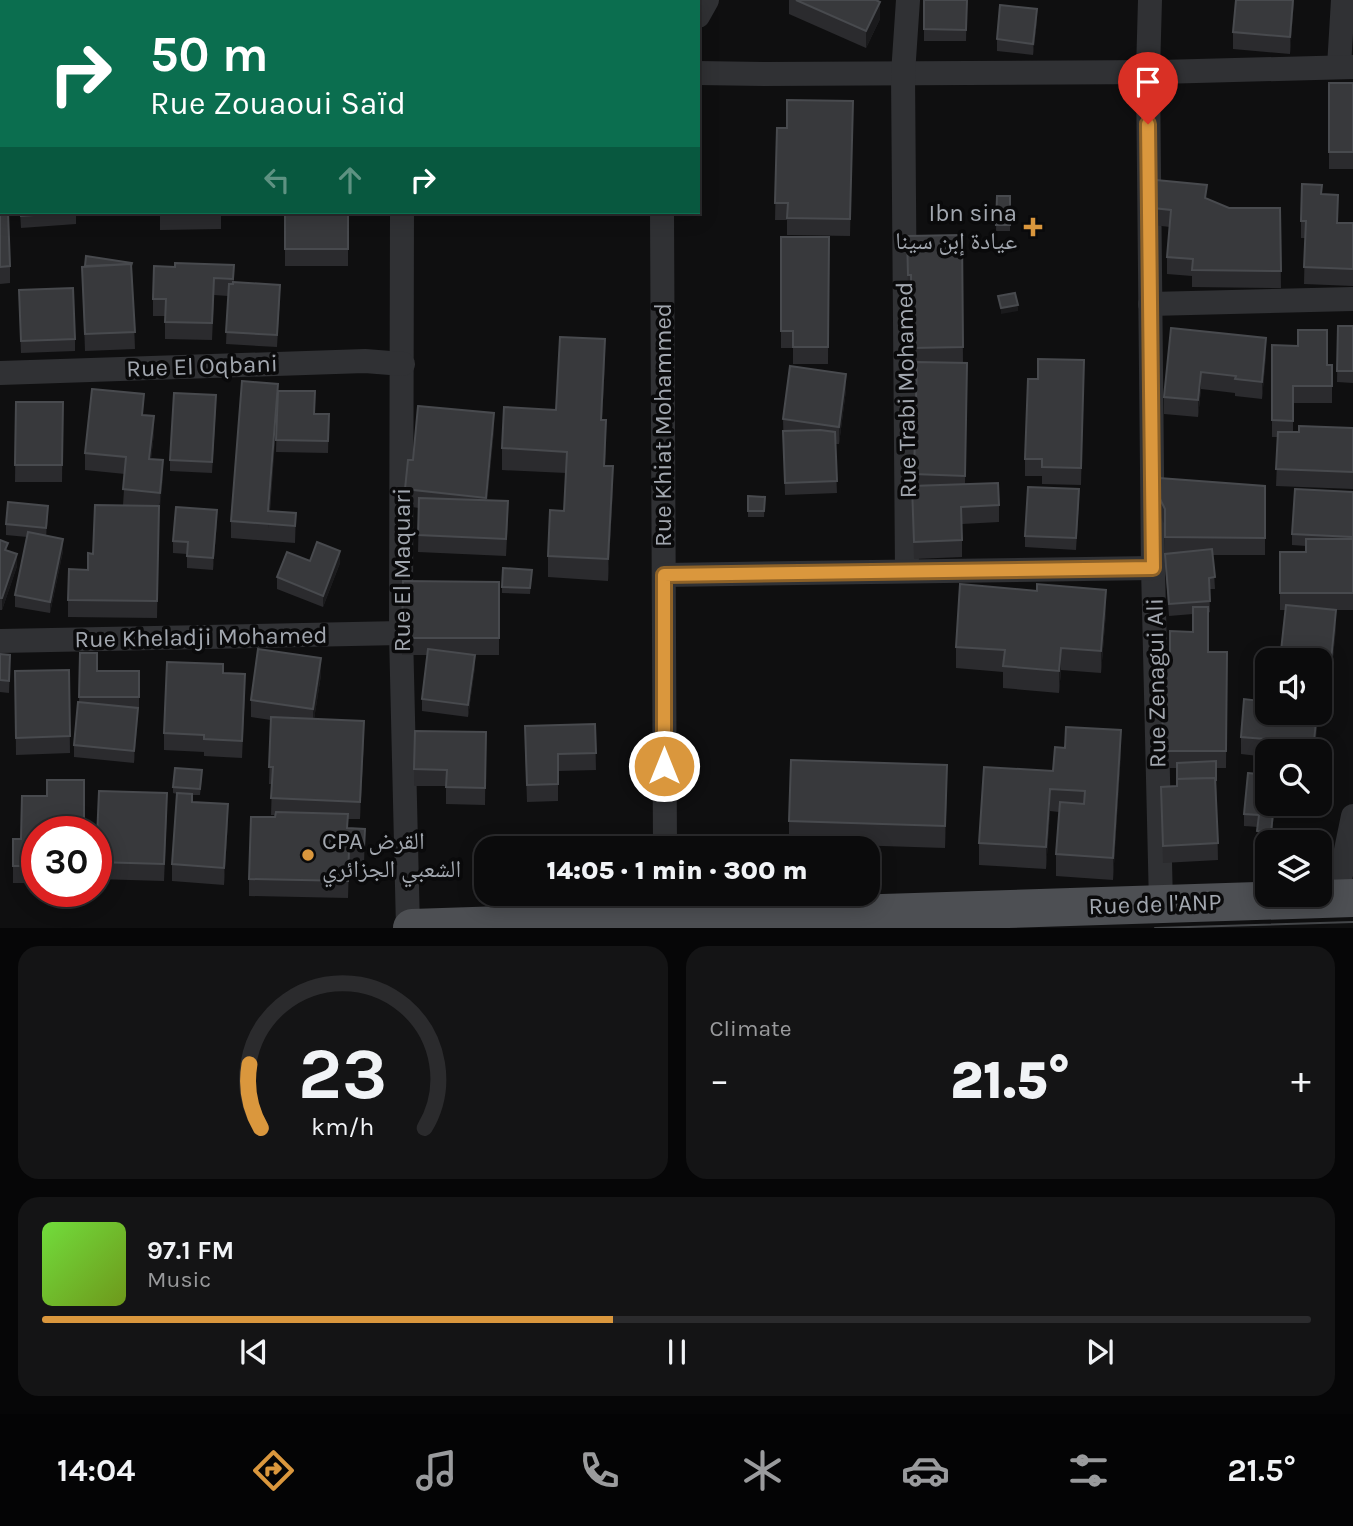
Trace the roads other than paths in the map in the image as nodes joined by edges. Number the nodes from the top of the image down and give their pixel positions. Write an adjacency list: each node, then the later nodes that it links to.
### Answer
1 (908, 0): 7 (street, Rue Trabi Mohamed)
2 (1150, 0): 5 (street, Rue Zenagui Ali)
3 (1343, 0): 4 (street)
4 (1346, 67): 5 (street)
5 (1148, 72): 7 (street); 11 (street, Rue Zenagui Ali)
6 (700, 73): 7 (street)
7 (903, 74): 15 (street, Rue Trabi Mohamed)
8 (402, 214): 12 (street, Rue El Maquari)
9 (662, 214): 16 (street, Rue Khiat Mohammed)
10 (1353, 299): 11 (street)
11 (1150, 304): 14 (street, Rue Zenagui Ali)
12 (404, 364): 13 (street, Rue El Oqbani); 17 (street, Rue El Maquari)
13 (0, 373)
14 (1153, 568): 15 (street); 22 (street, Rue Zenagui Ali)
15 (907, 571): 16 (street)
16 (664, 575): 20 (street, Rue Khiat Mohammed)
17 (401, 633): 18 (street, Rue Kheladji Mohamed); 25 (street, Rue El Maquari)
18 (0, 641)
19 (1353, 816): 21 (street)
20 (664, 836)
21 (1345, 899): 22 (main road, Rue de l'ANP)
22 (1161, 904): 24 (main road, Rue de l'ANP)
23 (665, 907): 24 (main road, Rue de l'ANP); 25 (main road, Rue de l'ANP)
24 (798, 922)
25 (410, 928)

